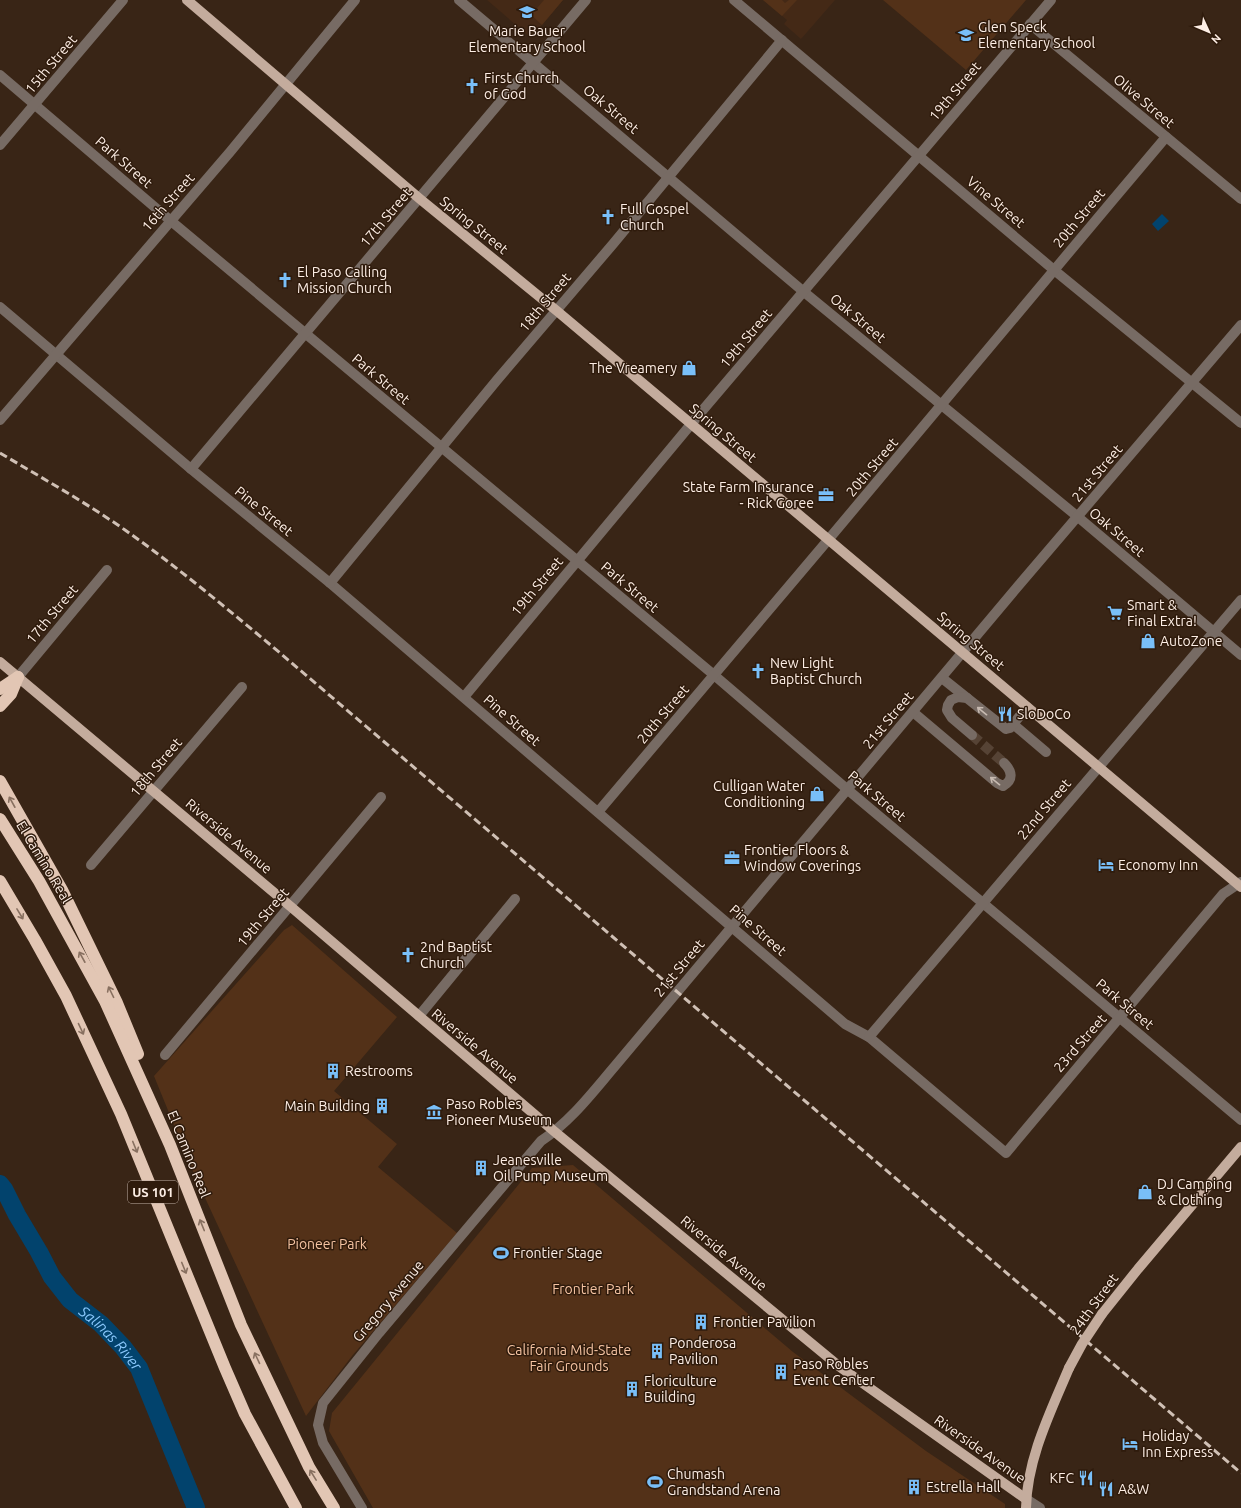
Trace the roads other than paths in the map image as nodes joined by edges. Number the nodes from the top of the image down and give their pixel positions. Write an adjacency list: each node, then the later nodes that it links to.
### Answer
1 (123, 0): 13 (street, 15th Street)
2 (187, 0): 12 (main road, Spring Street)
3 (356, 0): 12 (street, 16th Street)
4 (460, 0): 10 (street, Oak Street)
5 (586, 0): 10 (street, 17th Street)
6 (734, 0): 9 (street, Vine Street)
7 (1051, 0): 8 (street, 19th Street)
8 (1030, 24): 14 (street, Olive Street); 16 (street, 19th Street)
9 (782, 40): 16 (street, Vine Street); 17 (street, 18th Street)
10 (534, 62): 17 (street, Oak Street); 18 (street, 17th Street)
11 (0, 74): 13 (street, Park Street)
12 (286, 83): 18 (main road, Spring Street); 20 (street, 16th Street)
13 (35, 104): 15 (street, 15th Street); 20 (street, Park Street)
14 (1166, 137): 19 (street, Olive Street); 21 (street, 20th Street)
15 (0, 145)
16 (919, 156): 21 (street, Vine Street); 22 (street, 19th Street)
17 (668, 177): 22 (street, Oak Street); 24 (street, 18th Street)
18 (420, 199): 24 (main road, Spring Street); 26 (street, 17th Street)
19 (1241, 199)
20 (171, 221): 26 (street, Park Street); 27 (street, 16th Street)
21 (1054, 270): 28 (street, Vine Street); 29 (street, 20th Street)
22 (804, 292): 29 (street, Oak Street); 32 (street, 19th Street)
23 (0, 307): 27 (street, Pine Street)
24 (557, 311): 32 (main road, Spring Street); 33 (street, 18th Street)
25 (1241, 325): 28 (street, 21st Street)
26 (306, 334): 33 (street, Park Street); 34 (street, 17th Street)
27 (56, 354): 30 (street, 16th Street); 34 (street, Pine Street)
28 (1192, 382): 31 (street, Vine Street); 35 (street, 21st Street)
29 (942, 406): 35 (street, Oak Street); 36 (street, 20th Street)
30 (0, 420)
31 (1241, 422)
32 (691, 425): 36 (main road, Spring Street); 37 (street, 19th Street)
33 (441, 448): 37 (street, Park Street); 39 (street, 18th Street)
34 (191, 470): 39 (street, Pine Street)
35 (1078, 517): 41 (street, Oak Street); 42 (street, 21st Street)
36 (828, 540): 42 (main road, Spring Street); 45 (street, 20th Street)
37 (577, 561): 45 (street, Park Street); 50 (street, 19th Street)
38 (107, 570): 46 (street, 17th Street)
39 (330, 583): 50 (street, Pine Street)
40 (1241, 600): 41 (street, 22nd Street)
41 (1213, 632): 43 (street, Oak Street); 59 (street, 22nd Street)
42 (963, 653): 47 (street, 21st Street); 53 (main road, Spring Street)
43 (1241, 655)
44 (0, 662): 46 (main road, Riverside Avenue)
45 (714, 675): 61 (street, Park Street); 64 (street, 20th Street)
46 (18, 677): 49 (highway); 52 (highway); 62 (main road, Riverside Avenue)
47 (942, 678): 51 (street); 54 (street, 21st Street)
48 (242, 687): 62 (street, 18th Street)
49 (0, 689)
50 (464, 697): 64 (street, Pine Street)
51 (967, 698): 55 (street, one-way to 51); 56 (street)
52 (0, 706)
53 (1027, 707): 55 (street); 59 (main road, Spring Street)
54 (913, 712): 58 (street, one-way to 54); 61 (street, 21st Street)
55 (1012, 724): 57 (street)
56 (972, 735)
57 (1046, 752)
58 (1004, 763)
59 (1098, 767): 68 (main road, Spring Street); 70 (street, 22nd Street)
60 (0, 781): 79 (highway, one-way to 60)
61 (848, 790): 70 (street, Park Street); 72 (street, 21st Street)
62 (154, 791): 66 (street, 18th Street); 71 (main road, Riverside Avenue)
63 (381, 797): 71 (street, 19th Street)
64 (598, 812): 72 (street, Pine Street)
65 (0, 819): 79 (highway, El Camino Real / US 101, one-way to 65)
66 (91, 865)
67 (0, 881): 83 (highway, US 101, one-way to 83)
68 (1240, 885): 74 (street, 23rd Street)
69 (515, 899): 73 (street)
70 (984, 903): 74 (street, Park Street); 75 (street, 22nd Street)
71 (290, 906): 73 (main road, Riverside Avenue); 76 (street, 19th Street)
72 (733, 927): 75 (street, Pine Street); 78 (street, 21st Street)
73 (418, 1016): 78 (main road, Riverside Avenue)
74 (1120, 1018): 77 (street, Park Street); 81 (street, 23rd Street)
75 (869, 1037): 81 (street, Pine Street)
76 (165, 1055)
77 (1241, 1120)
78 (555, 1132): 82 (main road, Riverside Avenue); 85 (street, Gregory Avenue)
79 (170, 1145): 84 (highway, El Camino Real / US 101, one-way to 79)
80 (1241, 1147): 82 (main road, 24th Street, bridge)
81 (1006, 1153)
82 (1026, 1503): 86 (street, Riverside Avenue)
83 (296, 1508)
84 (334, 1508)
85 (362, 1508)
86 (1040, 1508)

